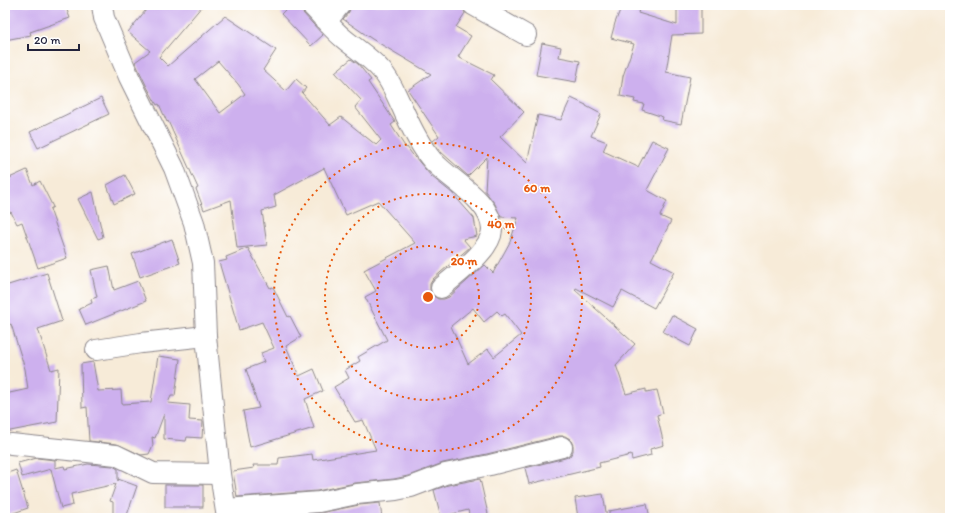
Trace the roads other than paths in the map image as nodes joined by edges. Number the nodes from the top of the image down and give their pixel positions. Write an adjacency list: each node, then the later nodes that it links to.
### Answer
1 (102, 5): 8 (street)
2 (311, 5): 5 (street)
3 (340, 5): 5 (street)
4 (473, 5): 6 (street)
5 (326, 21): 7 (street)
6 (526, 35)
7 (440, 288)
8 (206, 336): 9 (street); 12 (street)
9 (96, 350)
10 (11, 444): 12 (street)
11 (562, 447): 13 (street)
12 (220, 474): 13 (street)
13 (226, 514)

